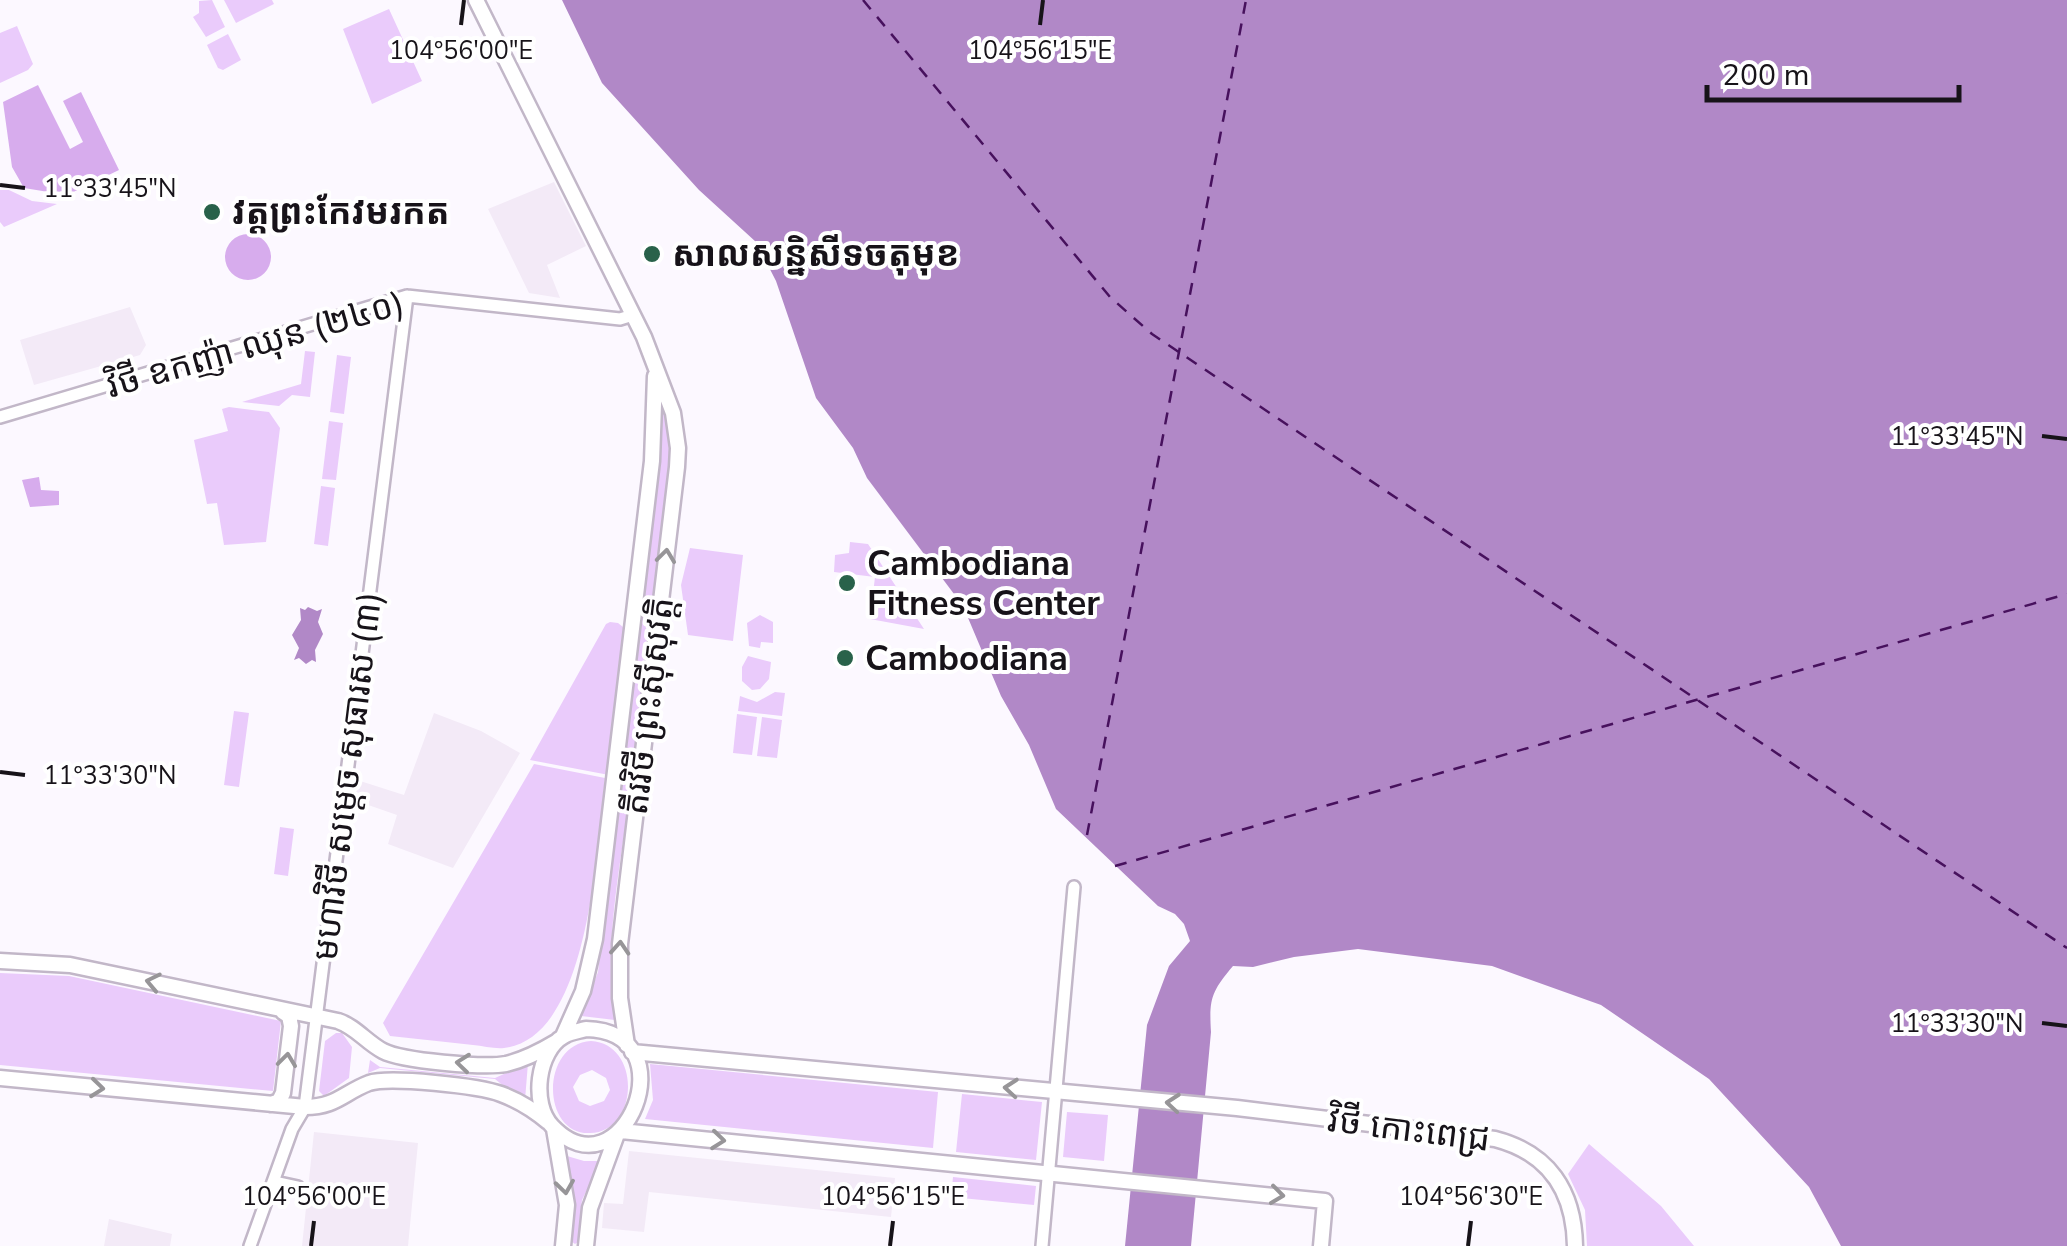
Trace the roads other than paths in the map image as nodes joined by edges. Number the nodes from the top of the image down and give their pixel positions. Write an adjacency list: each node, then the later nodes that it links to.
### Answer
1 (476, 0): 3 (main road, តីរវិថី ព្រះស៊ីសុវត្តិ)
2 (407, 296): 3 (street, វិថី ឧកញ៉ា ឈុន (២៤០)); 5 (street, វិថី ឧកញ៉ា ឈុន (២៤០)); 11 (street, មហាវិថី សម្តេច សុធារស (៣))
3 (633, 316): 4 (main road, តីរវិថី ព្រះស៊ីសុវត្តិ)
4 (661, 400): 6 (main road, តីរវិថី ព្រះស៊ីសុវត្តិ); 7 (main road, តីរវិថី ព្រះស៊ីសុវត្តិ, one-way to 4)
5 (0, 417)
6 (615, 768): 7 (main road); 12 (main road, តីរវិថី ព្រះស៊ីសុវត្តិ)
7 (641, 771): 13 (main road, តីរវិថី ព្រះស៊ីសុវត្តិ, one-way to 7)
8 (1074, 887): 15 (street)
9 (0, 962): 10 (main road, one-way to 9)
10 (283, 1012): 11 (main road); 16 (main road, one-way to 10)
11 (316, 1017): 12 (main road, one-way to 11); 17 (street, មហាវិថី សម្តេច សុធារស (៣))
12 (559, 1039): 13 (main road); 18 (main road)
13 (629, 1048): 15 (main road, វិថី កោះពេជ្រ, one-way to 13); 19 (main road)
14 (0, 1078): 16 (main road, one-way to 16)
15 (1056, 1092): 20 (street); 28 (main road, វិថី កោះពេជ្រ, one-way to 15)
16 (270, 1105): 17 (main road)
17 (305, 1107): 18 (main road); 21 (street, មហាវិថី សម្តេច សុធារស (៣))
18 (551, 1126): 19 (main road); 24 (main road, one-way to 24)
19 (619, 1133): 20 (main road, one-way to 20); 25 (main road)
20 (1048, 1173): 26 (street); 27 (main road, one-way to 27)
21 (275, 1182): 22 (street); 23 (street, មហាវិថី សម្តេច សុធារស (៣))
22 (298, 1187)
23 (250, 1246)
24 (563, 1246)
25 (586, 1246)
26 (1042, 1246)
27 (1320, 1246)
28 (1575, 1246)

